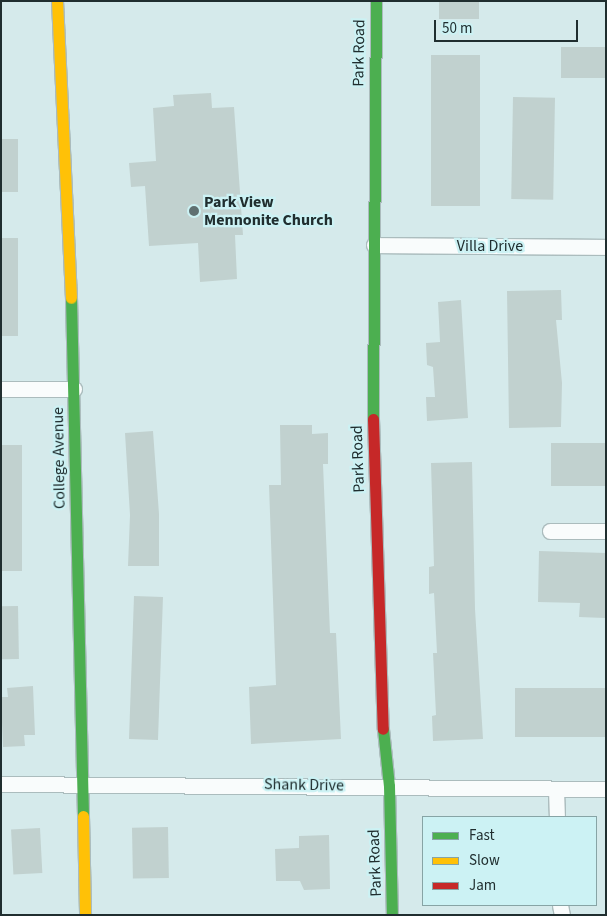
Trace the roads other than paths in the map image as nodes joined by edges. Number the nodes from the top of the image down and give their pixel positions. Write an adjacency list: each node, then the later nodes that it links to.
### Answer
1 (57, 1): 6 (street, College Avenue)
2 (376, 1): 3 (street, Park Road)
3 (374, 245): 4 (street, Villa Drive); 11 (street, Park Road)
4 (606, 247)
5 (1, 389): 6 (street)
6 (74, 389): 10 (street, College Avenue)
7 (550, 531): 8 (street)
8 (606, 531)
9 (1, 784): 10 (street, Shank Drive)
10 (82, 784): 11 (street, Shank Drive); 15 (street, College Avenue)
11 (389, 786): 13 (street, Shank Drive); 16 (street, Park Road)
12 (606, 789): 13 (street, Shank Drive)
13 (556, 790): 14 (street)
14 (557, 816)
15 (85, 915)
16 (392, 915)

